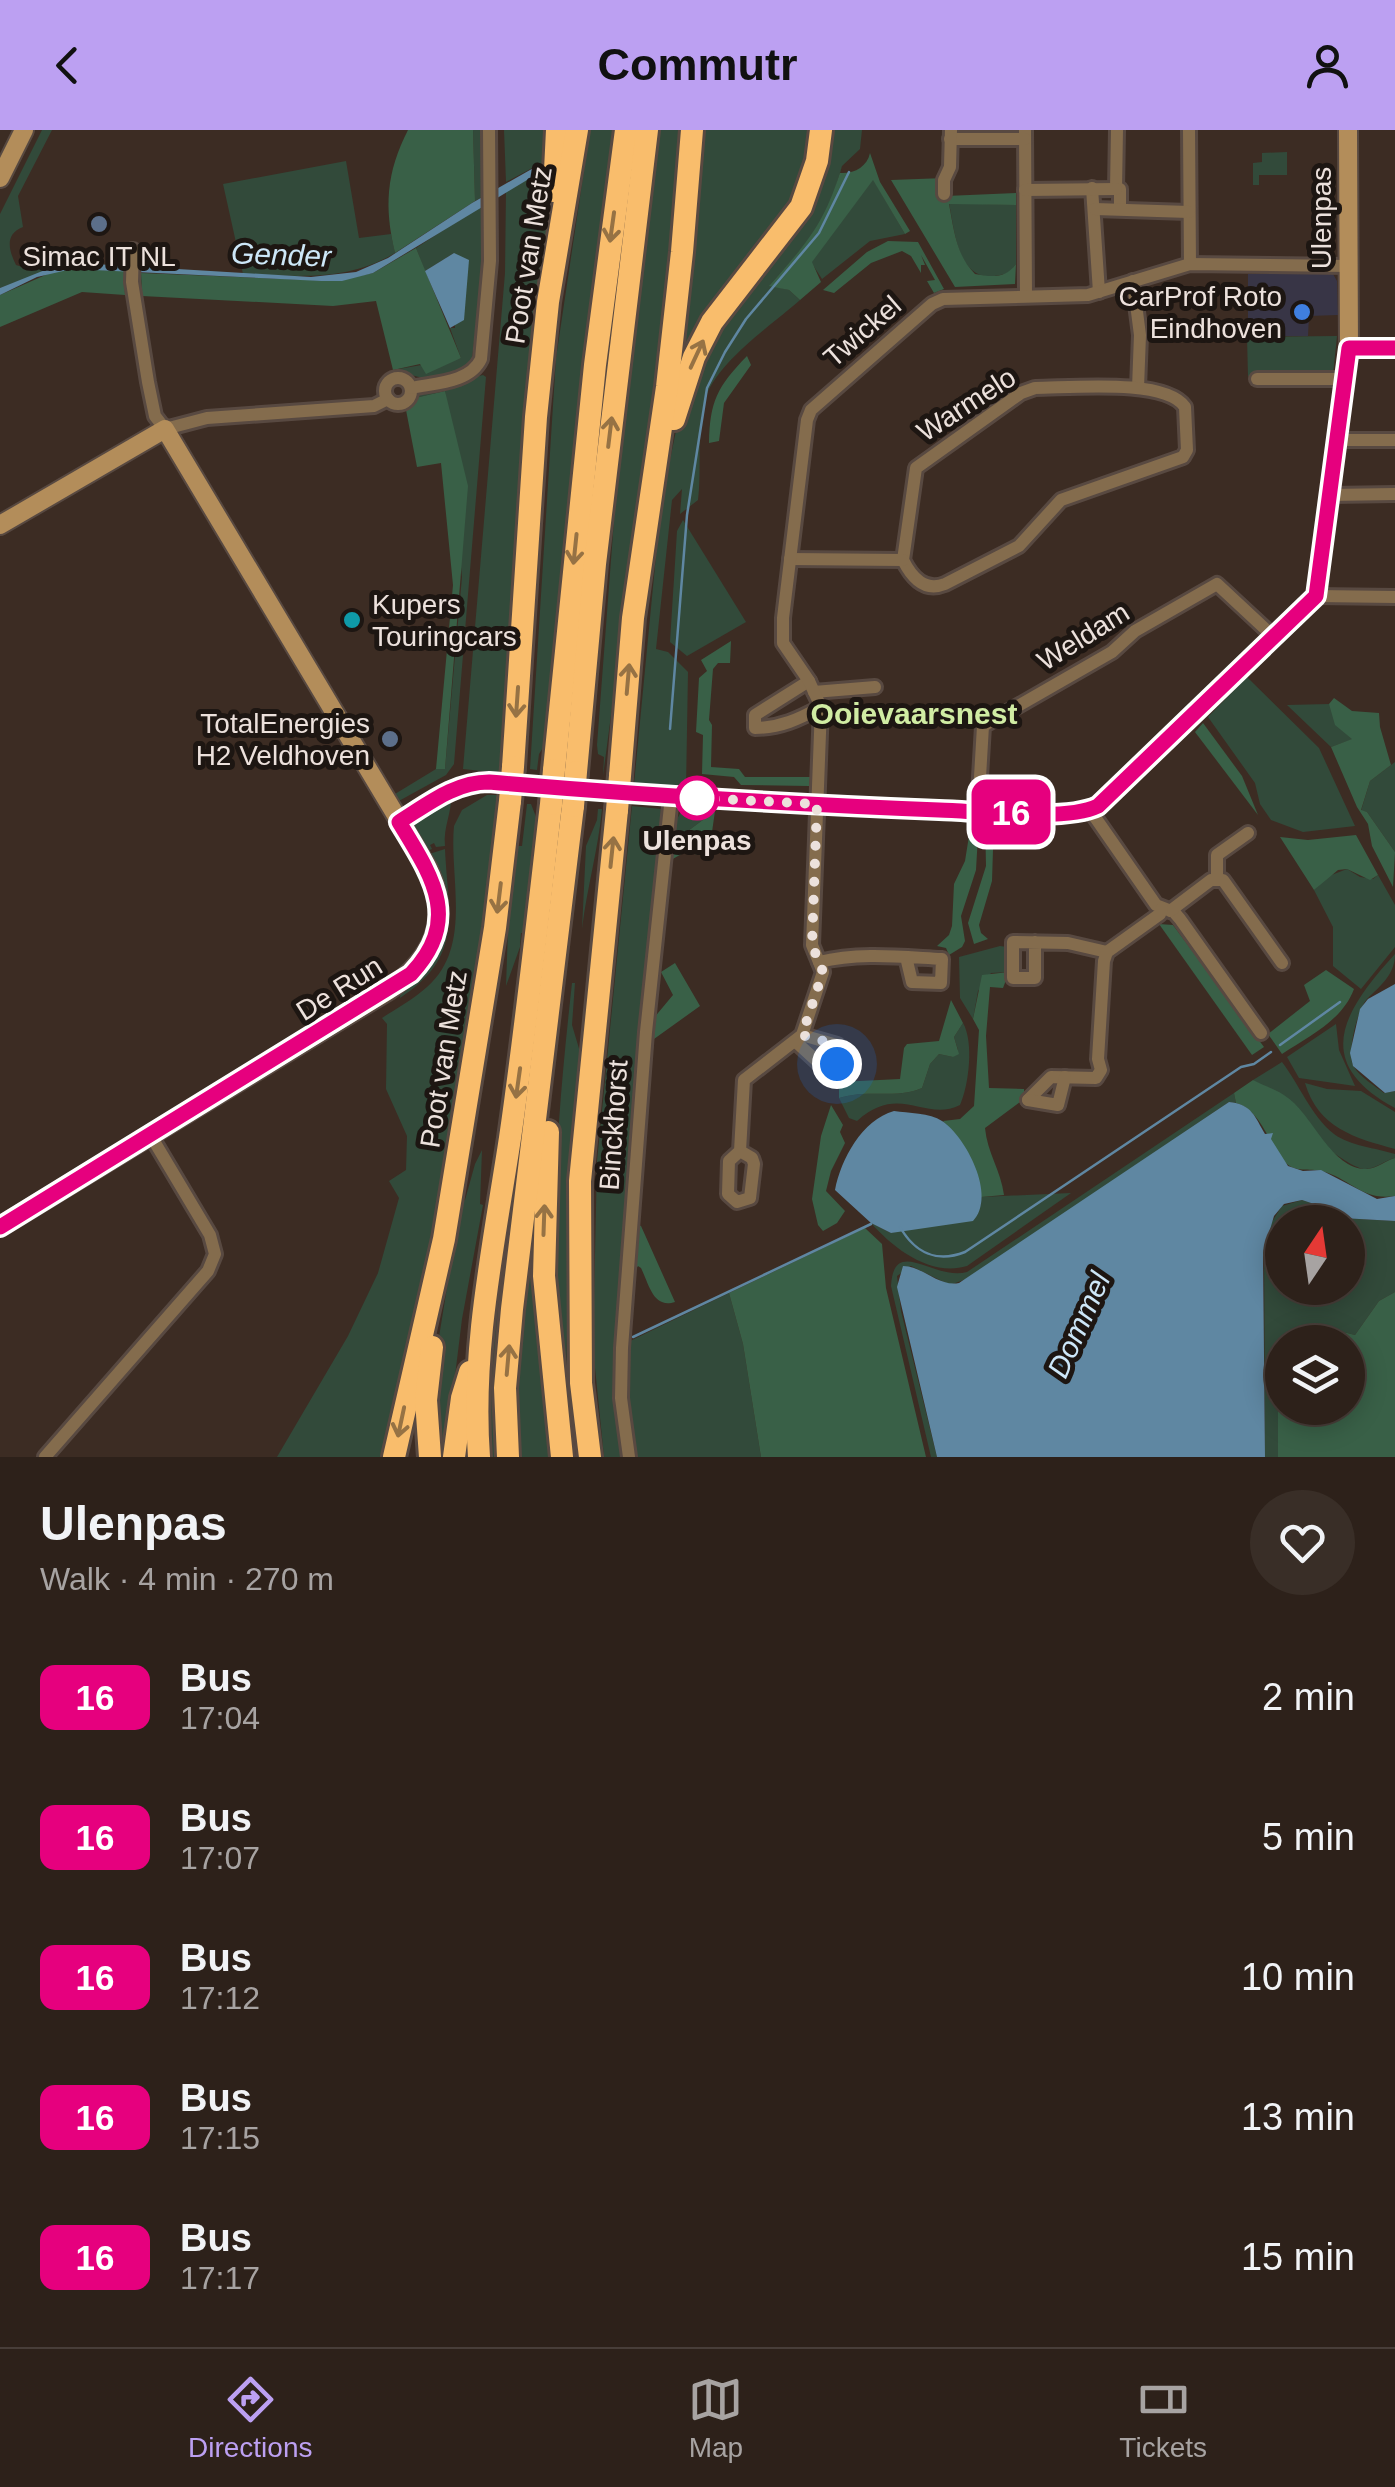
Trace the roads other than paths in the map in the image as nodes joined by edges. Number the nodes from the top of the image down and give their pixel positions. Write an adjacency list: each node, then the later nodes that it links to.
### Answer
1 (24, 130): 14 (street)
2 (489, 130): 34 (street)
3 (557, 130): 28 (highway)
4 (577, 130): 28 (highway, Poot van Metz)
5 (626, 130): 49 (highway, one-way to 49)
6 (648, 130): 49 (highway, one-way to 6)
7 (692, 130): 37 (highway)
8 (821, 130): 37 (highway, one-way to 8)
9 (1117, 130): 16 (street)
10 (1188, 130): 21 (street)
11 (1348, 130): 24 (street, Ulenpas)
12 (951, 134): 13 (street); 18 (street)
13 (1026, 134): 17 (street)
14 (0, 178)
15 (1092, 188): 16 (street); 17 (street); 19 (street)
16 (1116, 189): 20 (street)
17 (1026, 190): 27 (street)
18 (944, 194)
19 (1095, 209): 20 (street); 26 (street)
20 (1120, 209): 21 (street)
21 (1189, 212): 23 (street)
22 (132, 263): 34 (street, De Run)
23 (1190, 264): 24 (street, Twickel); 25 (street, Twickel)
24 (1348, 266): 29 (street, Ulenpas)
25 (1133, 280): 26 (street, Twickel); 33 (street)
26 (1098, 292): 27 (street, Twickel)
27 (1026, 296): 41 (street, Twickel)
28 (548, 302): 50 (highway, Poot van Metz, one-way to 50)
29 (1349, 348): 30 (street); 31 (street, Ulenpas)
30 (1395, 348)
31 (1345, 379): 32 (street); 35 (street, Ulenpas)
32 (1257, 380)
33 (1138, 388): 42 (street, Warmelo); 42 (street, Warmelo)
34 (165, 429): 40 (street); 56 (street, De Run)
35 (1337, 440): 36 (street); 38 (street, Ulenpas)
36 (1395, 440)
37 (652, 478): 71 (highway, one-way to 37, bridge)
38 (1330, 494): 39 (street); 43 (street, Ulenpas)
39 (1395, 494)
40 (0, 525)
41 (790, 559): 42 (street); 46 (street, Twickel)
42 (903, 560)
43 (1316, 596): 44 (street); 45 (street)
44 (1395, 597)
45 (1274, 638): 54 (street); 55 (street, Weldam)
46 (812, 686): 47 (street); 48 (street, Twickel); 48 (street)
47 (875, 687)
48 (821, 707): 52 (street, Twickel)
49 (565, 771): 53 (highway, bridge)
50 (507, 783): 56 (street); 72 (highway, Poot van Metz, one-way to 72); 83 (street, Binckhorst)
51 (736, 801): 52 (street)
52 (817, 804): 55 (street); 63 (street, Twickel)
53 (562, 805): 65 (highway); 73 (highway, one-way to 73)
54 (1090, 810): 55 (street); 59 (street)
55 (978, 811)
56 (399, 822): 68 (street, De Run)
57 (1248, 833): 58 (street)
58 (1216, 879): 59 (street); 64 (street)
59 (1166, 909): 61 (street); 66 (street)
60 (1035, 942): 61 (street)
61 (1108, 952): 67 (street)
62 (906, 957): 63 (street)
63 (819, 962): 69 (street, Twickel)
64 (1282, 963)
65 (548, 1023): 79 (highway, one-way to 65); 80 (highway, one-way to 65)
66 (1262, 1033)
67 (1065, 1077)
68 (151, 1136): 70 (street, De Run); 74 (street)
69 (740, 1151)
70 (0, 1227)
71 (578, 1234): 81 (highway); 82 (highway)
72 (444, 1239): 75 (highway, Poot van Metz, one-way to 75); 76 (highway)
73 (480, 1337): 77 (highway); 78 (highway)
74 (45, 1457)
75 (394, 1457)
76 (430, 1457)
77 (454, 1457)
78 (479, 1457)
79 (508, 1457)
80 (562, 1457)
81 (570, 1457)
82 (590, 1457)
83 (629, 1457)

